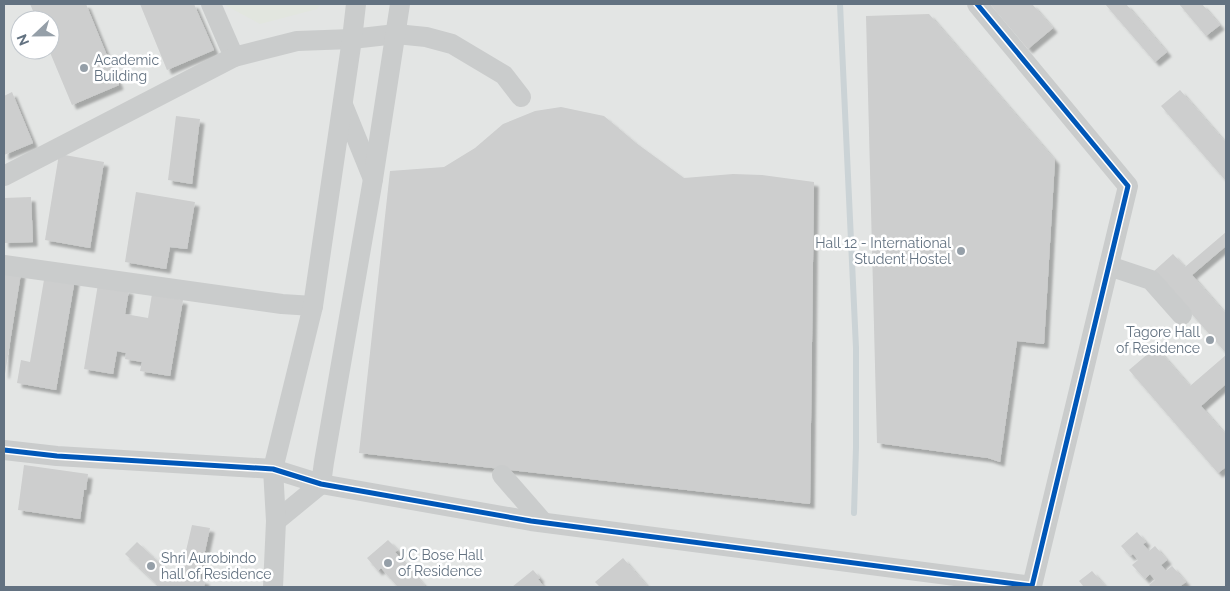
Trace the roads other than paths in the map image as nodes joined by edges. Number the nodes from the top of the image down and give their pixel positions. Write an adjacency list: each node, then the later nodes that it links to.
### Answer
1 (211, 4): 7 (street)
2 (356, 4): 6 (street)
3 (400, 4): 5 (street)
4 (977, 4): 13 (street)
5 (396, 34): 6 (street); 8 (street); 11 (street)
6 (352, 39): 7 (street); 9 (street)
7 (234, 57): 10 (street)
8 (521, 97)
9 (343, 105): 11 (street); 14 (street)
10 (4, 176)
11 (374, 179): 19 (street)
12 (4, 265): 14 (street)
13 (1109, 266): 15 (street); 21 (street)
14 (313, 306): 17 (street)
15 (1182, 315)
16 (4, 450): 17 (street)
17 (273, 469): 19 (street); 20 (street)
18 (502, 475): 21 (street)
19 (321, 484): 20 (street); 21 (street)
20 (276, 521): 22 (street)
21 (543, 522)
22 (273, 587)

